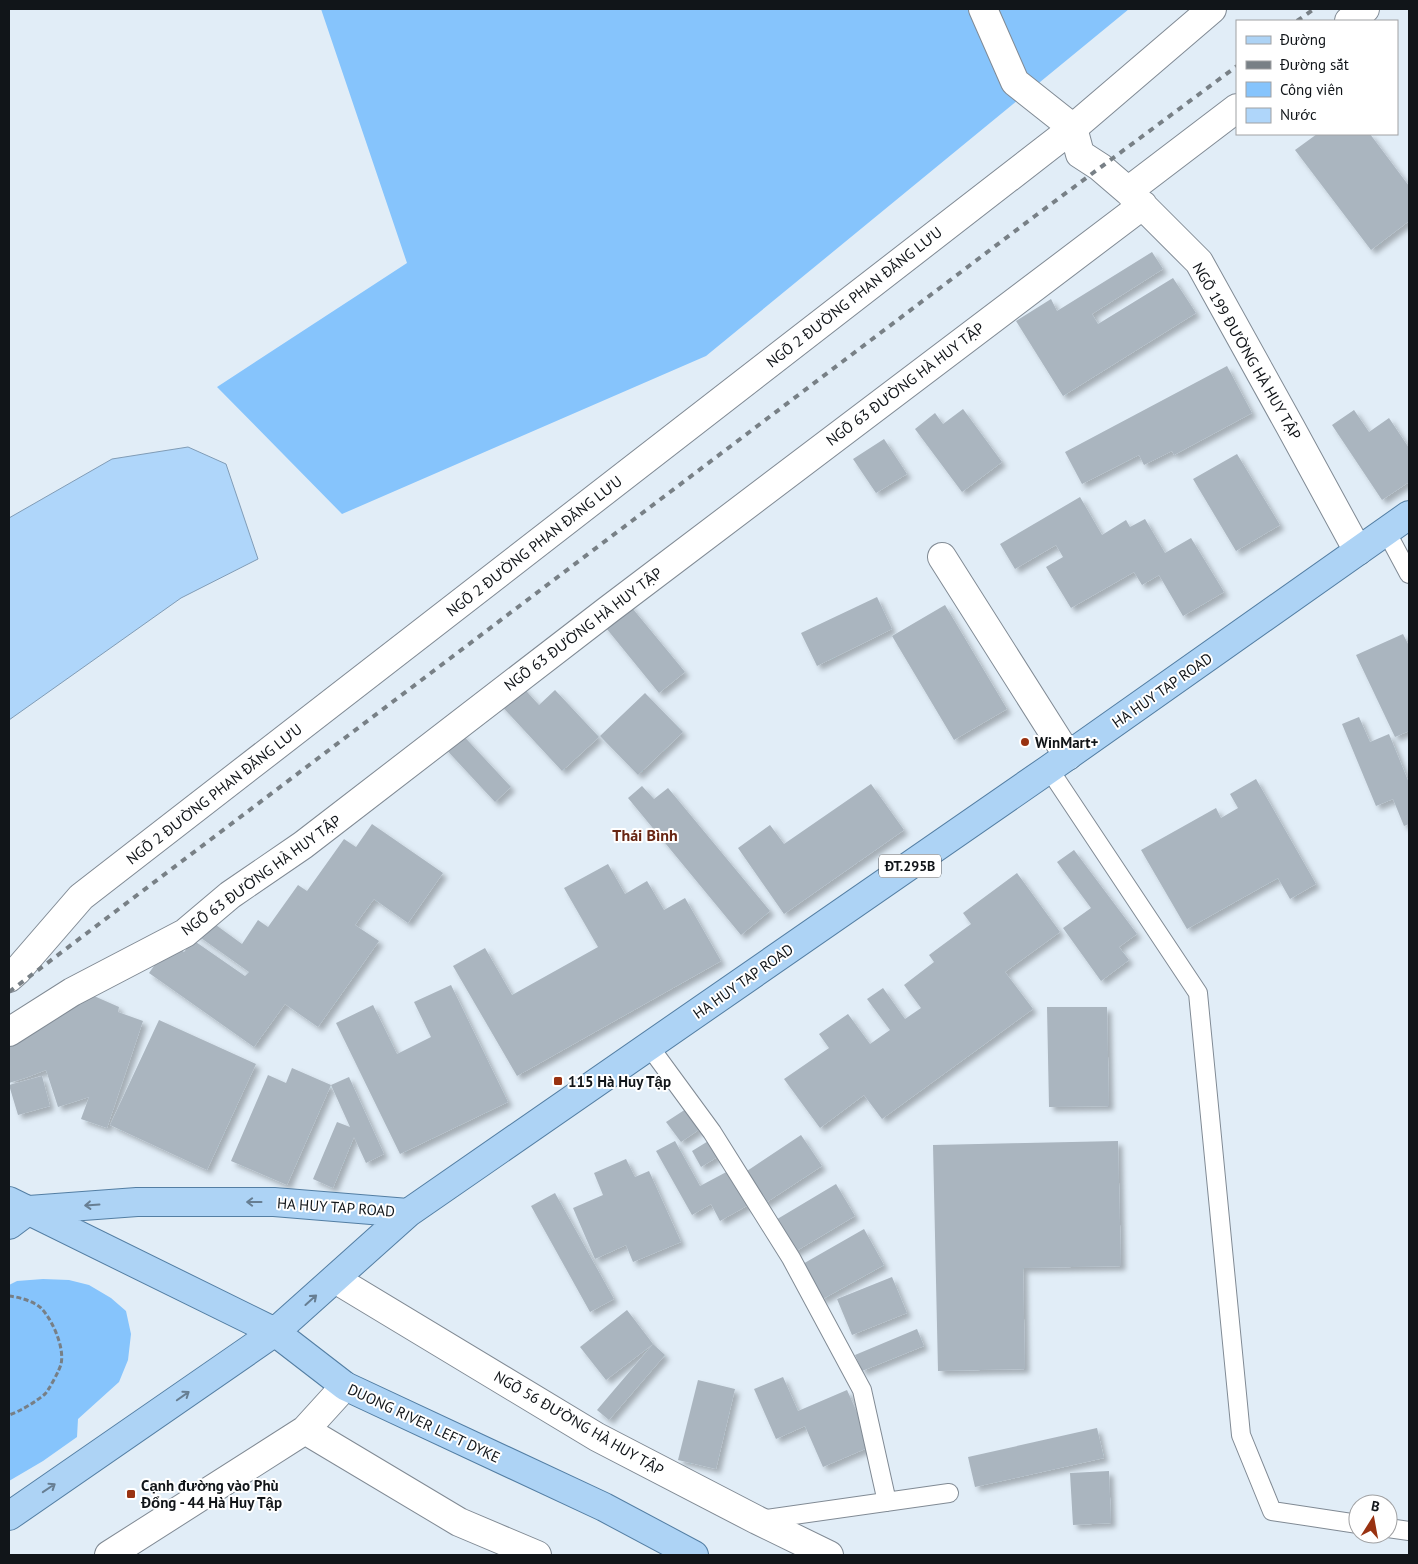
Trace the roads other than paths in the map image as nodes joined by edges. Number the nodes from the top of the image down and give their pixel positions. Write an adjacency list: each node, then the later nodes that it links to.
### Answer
1 (983, 9): 6 (street)
2 (1212, 9): 6 (street, NGÕ 2 ĐƯỜNG PHAN ĐĂNG LƯU)
3 (1365, 9): 4 (street)
4 (1350, 20)
5 (1236, 109): 7 (street, NGÕ 63 ĐƯỜNG HÀ HUY TẬP)
6 (1073, 128): 7 (street, NGÕ 199 ĐƯỜNG HÀ HUY TẬP); 14 (street, NGÕ 2 ĐƯỜNG PHAN ĐĂNG LƯU)
7 (1136, 198): 10 (street, NGÕ 199 ĐƯỜNG HÀ HUY TẬP); 15 (street, NGÕ 63 ĐƯỜNG HÀ HUY TẬP)
8 (1409, 515): 9 (main road, HA HUY TAP ROAD / ĐT.295B)
9 (1386, 532): 10 (main road, HA HUY TAP ROAD / ĐT.295B); 12 (lane)
10 (1358, 551): 13 (main road, HA HUY TAP ROAD / ĐT.295B)
11 (942, 558): 13 (street)
12 (1409, 574)
13 (1059, 762): 16 (main road, HA HUY TAP ROAD / ĐT.295B); 27 (lane)
14 (9, 978)
15 (9, 1032)
16 (649, 1046): 18 (main road, HA HUY TAP ROAD / ĐT.295B); 24 (lane)
17 (16, 1212): 18 (main road, HA HUY TAP ROAD, one-way to 17); 20 (main road, DUONG RIVER LEFT DYKE)
18 (408, 1213): 19 (main road)
19 (335, 1279): 20 (main road, one-way to 19); 26 (street, NGÕ 56 ĐƯỜNG HÀ HUY TẬP)
20 (275, 1332): 21 (main road, DUONG RIVER LEFT DYKE); 25 (main road, one-way to 20)
21 (344, 1386): 22 (street); 28 (main road, DUONG RIVER LEFT DYKE)
22 (305, 1430): 29 (street); 30 (street)
23 (949, 1493): 24 (lane)
24 (888, 1502): 26 (lane)
25 (9, 1516)
26 (757, 1520): 31 (street, NGÕ 56 ĐƯỜNG HÀ HUY TẬP)
27 (1348, 1522)
28 (688, 1553)
29 (109, 1555)
30 (537, 1555)
31 (830, 1555)

